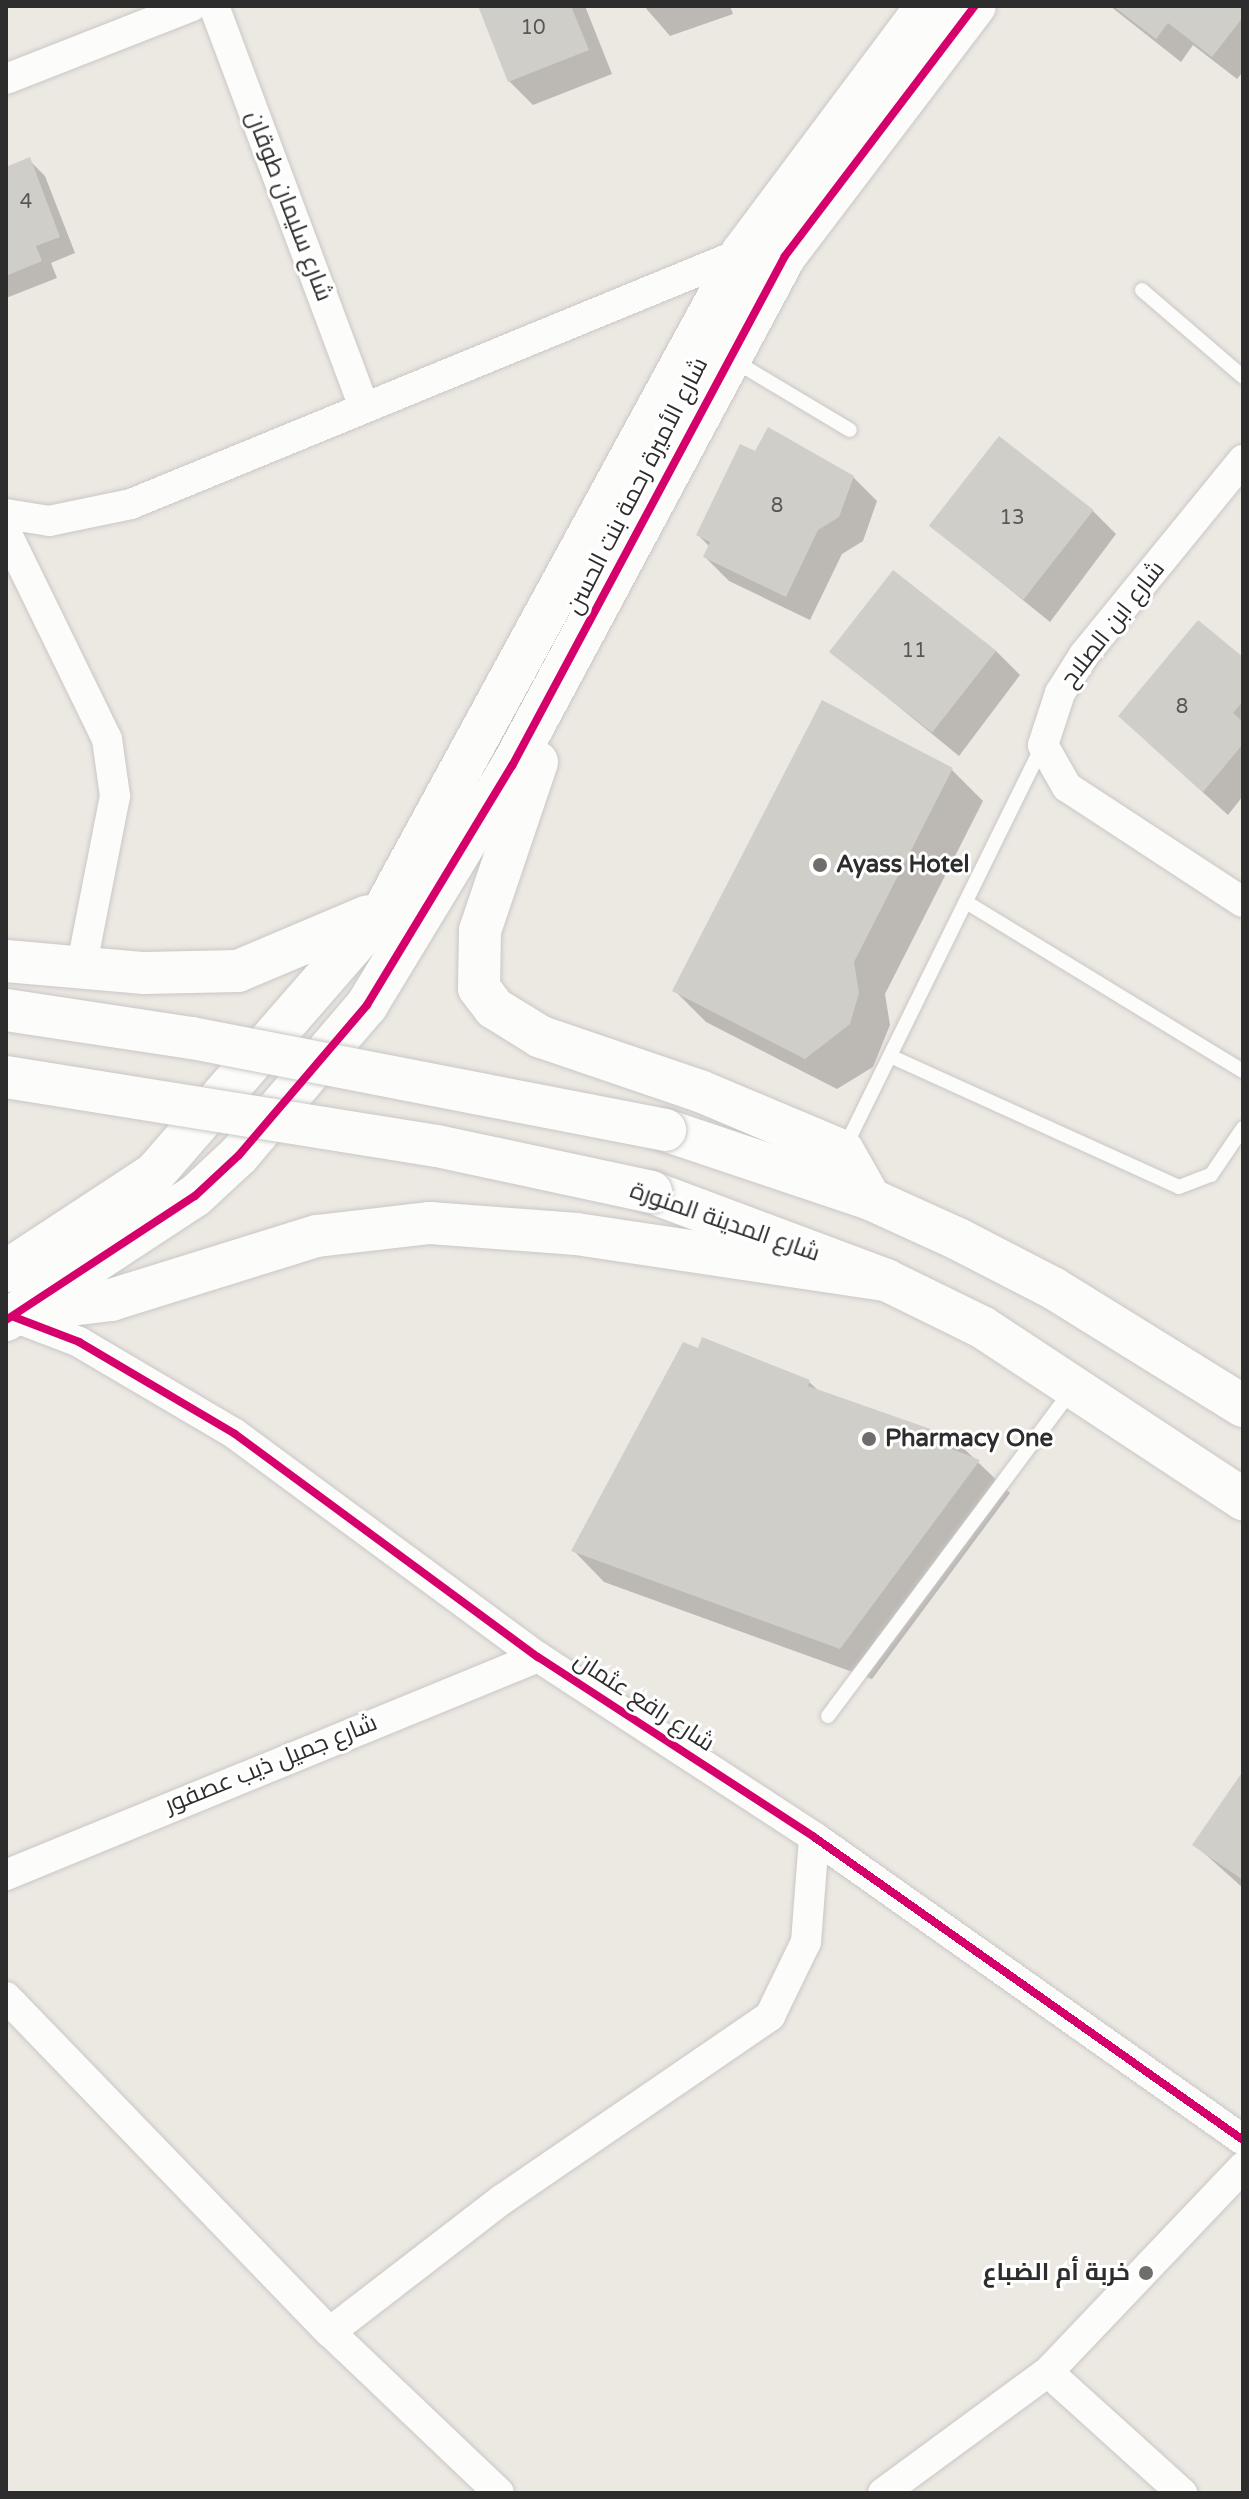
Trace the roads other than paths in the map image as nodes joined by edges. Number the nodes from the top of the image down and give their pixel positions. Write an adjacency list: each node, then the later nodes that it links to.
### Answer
1 (192, 6): 5 (street)
2 (214, 6): 10 (street, شارع سليمان طوقان)
3 (927, 6): 6 (main road, شارع الأميرة رحمة بنت الحسن)
4 (975, 6): 8 (main road, شارع الأميرة رحمة بنت الحسن)
5 (6, 79)
6 (742, 253): 10 (street); 19 (main road, شارع الأميرة رحمة بنت الحسن)
7 (1142, 290): 9 (lane)
8 (726, 356): 11 (lane); 15 (main road, شارع الأميرة رحمة بنت الحسن)
9 (1243, 377)
10 (364, 407): 13 (street)
11 (850, 430)
12 (1243, 460): 16 (street, شارع ابن الصلاح)
13 (6, 514)
14 (6, 532): 21 (street)
15 (624, 563): 27 (main road); 31 (main road, شارع الأميرة رحمة بنت الحسن)
16 (1043, 745): 17 (lane); 18 (street)
17 (966, 902): 23 (lane); 24 (lane)
18 (1243, 902)
19 (384, 910): 21 (main road); 29 (main road, شارع الأميرة رحمة بنت الحسن)
20 (6, 961): 21 (main road)
21 (81, 969)
22 (6, 1010): 28 (main road, bridge)
23 (890, 1056): 26 (lane); 27 (lane)
24 (1243, 1071)
25 (6, 1077): 30 (main road, شارع المدينة المنورة, bridge)
26 (1243, 1128)
27 (843, 1151): 28 (main road)
28 (870, 1199): 33 (main road)
29 (6, 1271)
30 (886, 1280): 31 (main road); 32 (main road, شارع المدينة المنورة)
31 (18, 1315): 35 (street, شارع رافع عثمان)
32 (1075, 1386): 34 (main road, شارع المدينة المنورة); 36 (lane)
33 (1243, 1406)
34 (1243, 1499)
35 (538, 1657): 37 (street, شارع رافع عثمان); 38 (street, شارع جميل ذيب عصفور)
36 (828, 1716)
37 (814, 1837): 40 (street, شارع رافع عثمان); 42 (street)
38 (6, 1875)
39 (6, 1997): 42 (street)
40 (1243, 2140)
41 (1243, 2167): 43 (street)
42 (330, 2332): 44 (street)
43 (1048, 2372): 45 (street); 46 (street)
44 (499, 2493)
45 (883, 2493)
46 (1182, 2493)

